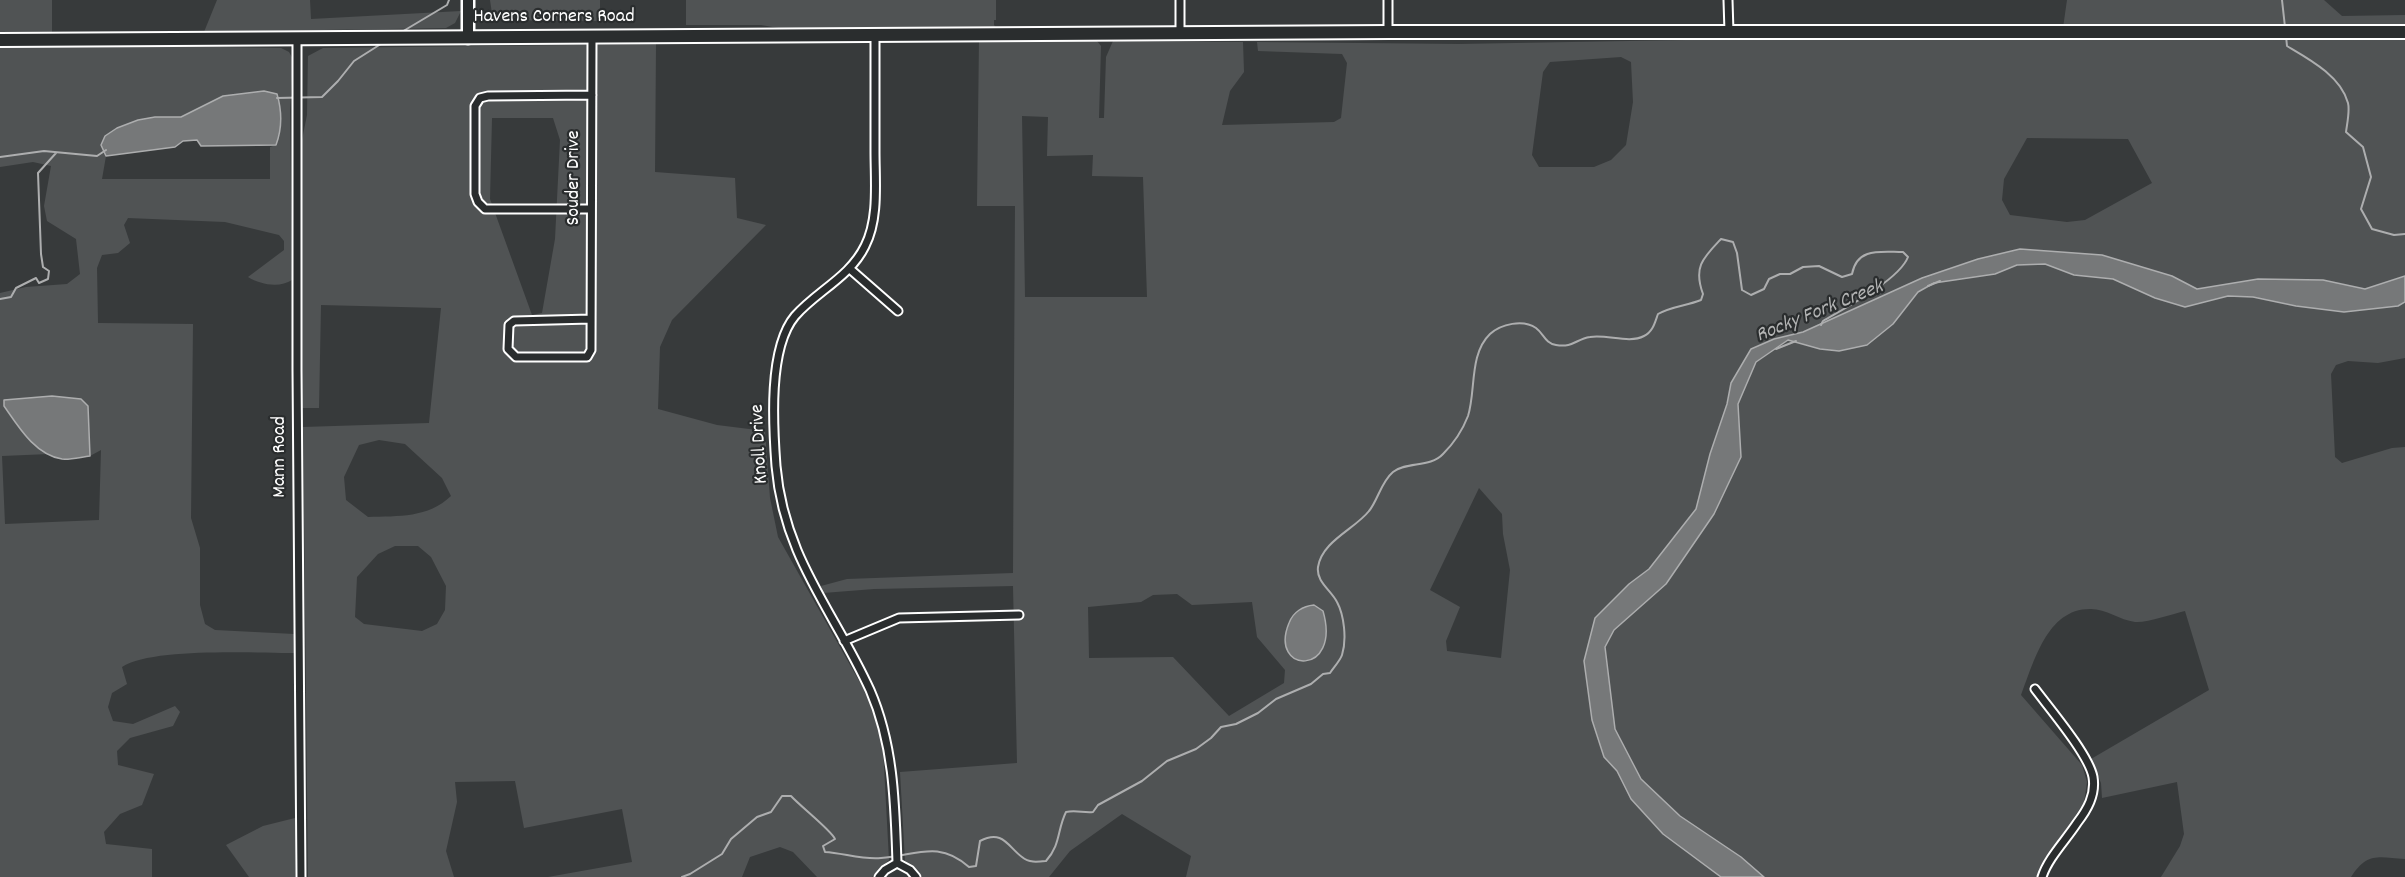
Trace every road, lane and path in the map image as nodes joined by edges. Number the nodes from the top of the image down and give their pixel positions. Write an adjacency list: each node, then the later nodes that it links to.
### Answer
1 (468, 0): 12 (main road)
2 (1180, 0): 7 (street)
3 (1388, 0): 5 (street)
4 (1728, 0): 8 (street)
5 (1388, 32): 7 (main road, Havens Corners Road); 8 (main road, Havens Corners Road)
6 (2405, 32): 8 (main road, Havens Corners Road)
7 (1180, 33): 9 (main road, Havens Corners Road)
8 (1729, 33)
9 (875, 35): 10 (main road, Havens Corners Road); 16 (street, Knoll Drive)
10 (592, 37): 12 (main road, Havens Corners Road); 14 (street, Souder Drive)
11 (297, 38): 12 (main road, Havens Corners Road); 13 (main road, Havens Corners Road); 23 (street, Mann Road)
12 (468, 38)
13 (0, 40)
14 (592, 95): 15 (street, Souder Drive); 15 (street)
15 (591, 209): 18 (street, Souder Drive)
16 (850, 269): 17 (street); 20 (street, Knoll Drive)
17 (898, 310)
18 (591, 320): 18 (street, Souder Drive)
19 (1019, 615): 20 (street)
20 (844, 641): 22 (street, Knoll Drive)
21 (2035, 689): 26 (street)
22 (897, 863): 24 (street); 25 (street)
23 (300, 877)
24 (879, 877)
25 (916, 877)
26 (2042, 877)

